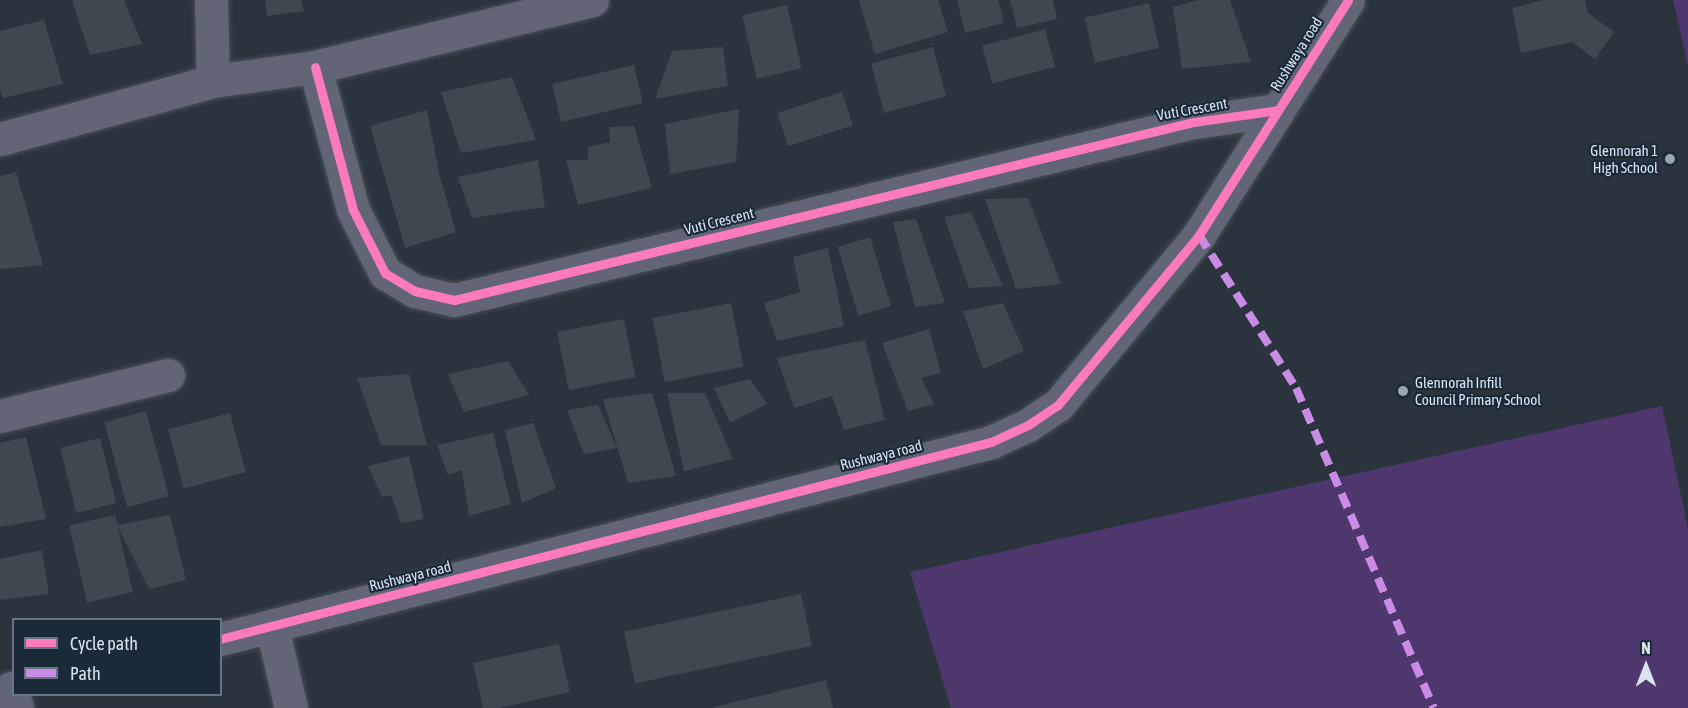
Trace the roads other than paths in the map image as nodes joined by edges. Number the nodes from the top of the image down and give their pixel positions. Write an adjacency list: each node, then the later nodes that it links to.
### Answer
1 (211, 0): 5 (street)
2 (592, 0): 4 (street)
3 (1348, 0): 6 (street, Rushwaya road)
4 (315, 67): 5 (street); 6 (street, Vuti Crescent)
5 (213, 81): 7 (street)
6 (1278, 110): 10 (street, Rushwaya road)
7 (0, 139)
8 (168, 375): 9 (street)
9 (0, 416)
10 (272, 627): 11 (street, Rushwaya road); 12 (street)
11 (222, 639)
12 (291, 708)

